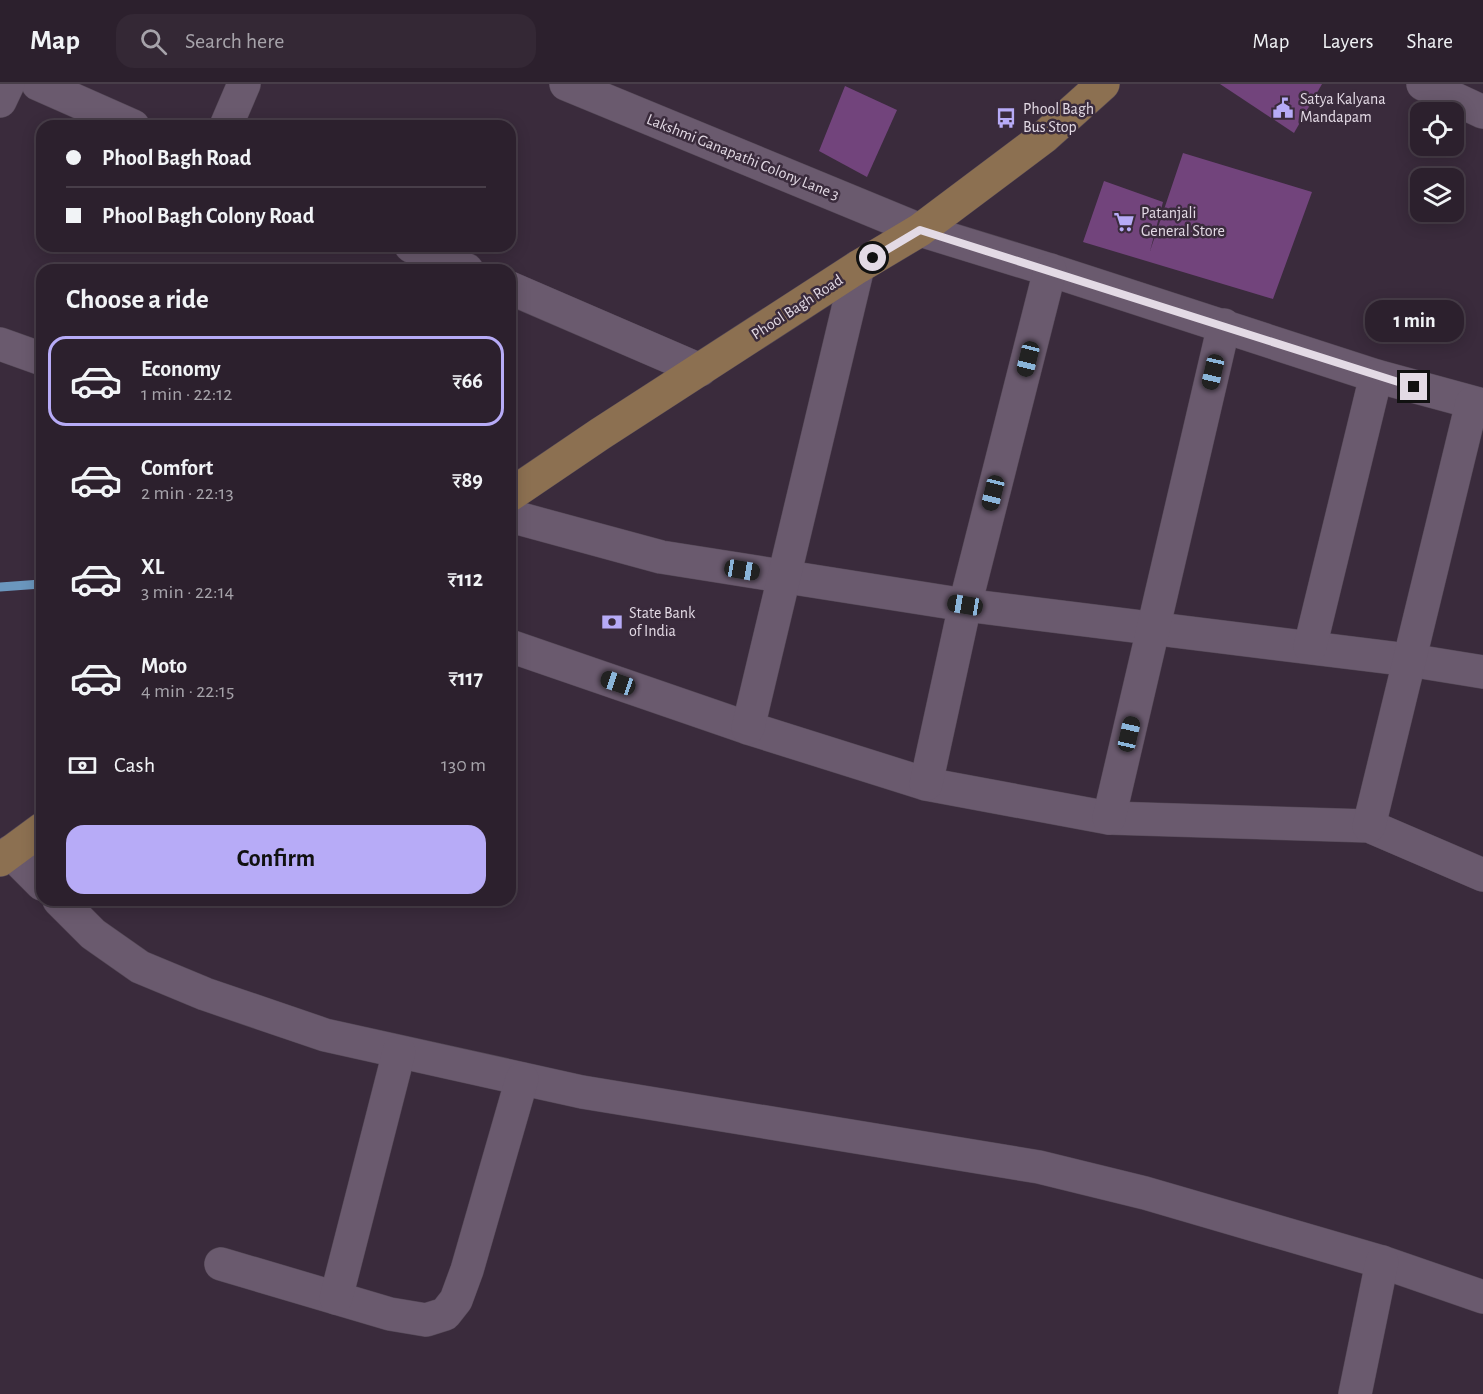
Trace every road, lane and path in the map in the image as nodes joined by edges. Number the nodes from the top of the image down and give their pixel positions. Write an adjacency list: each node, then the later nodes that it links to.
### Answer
1 (8, 84): 7 (street)
2 (38, 84): 9 (street)
3 (244, 84): 10 (street)
4 (566, 84): 11 (street, Lakshmi Ganapathi Colony Lane 3)
5 (1103, 84): 11 (main road, Phool Bagh Road)
6 (1423, 84): 8 (street)
7 (0, 101)
8 (1483, 112)
9 (120, 120)
10 (229, 120)
11 (920, 230): 14 (main road, Phool Bagh Road); 15 (street, Lakshmi Ganapathi Colony Lane 3)
12 (425, 252): 13 (street)
13 (453, 264)
14 (858, 267): 20 (main road, Phool Bagh Road); 25 (street)
15 (1050, 270): 17 (street, Lakshmi Ganapathi Colony Lane 3); 26 (street)
16 (516, 291): 20 (street)
17 (1224, 326): 21 (street, Lakshmi Ganapathi Colony Lane 3); 27 (street)
18 (0, 344): 19 (street)
19 (36, 357)
20 (700, 370): 23 (main road, Phool Bagh Road)
21 (1376, 376): 22 (street, Lakshmi Ganapathi Colony Lane 3); 28 (street)
22 (1477, 404): 30 (street)
23 (516, 491)
24 (516, 518): 25 (street)
25 (783, 576): 26 (street); 32 (street)
26 (965, 605): 27 (street); 33 (street)
27 (1154, 628): 28 (street); 34 (street)
28 (1310, 647): 30 (street)
29 (516, 648): 32 (street)
30 (1409, 660): 31 (street); 35 (street)
31 (1483, 672)
32 (748, 728): 33 (street)
33 (926, 784): 34 (street)
34 (1109, 818): 35 (street)
35 (1369, 826): 38 (street)
36 (36, 833): 37 (main road)
37 (5, 856): 39 (street)
38 (1483, 875)
39 (36, 879)
40 (65, 906): 41 (street)
41 (399, 1052): 42 (street); 46 (street)
42 (522, 1079): 43 (street); 46 (street)
43 (1382, 1262): 45 (street); 47 (street)
44 (221, 1264): 46 (street)
45 (1483, 1297)
46 (336, 1298)
47 (1355, 1394)

